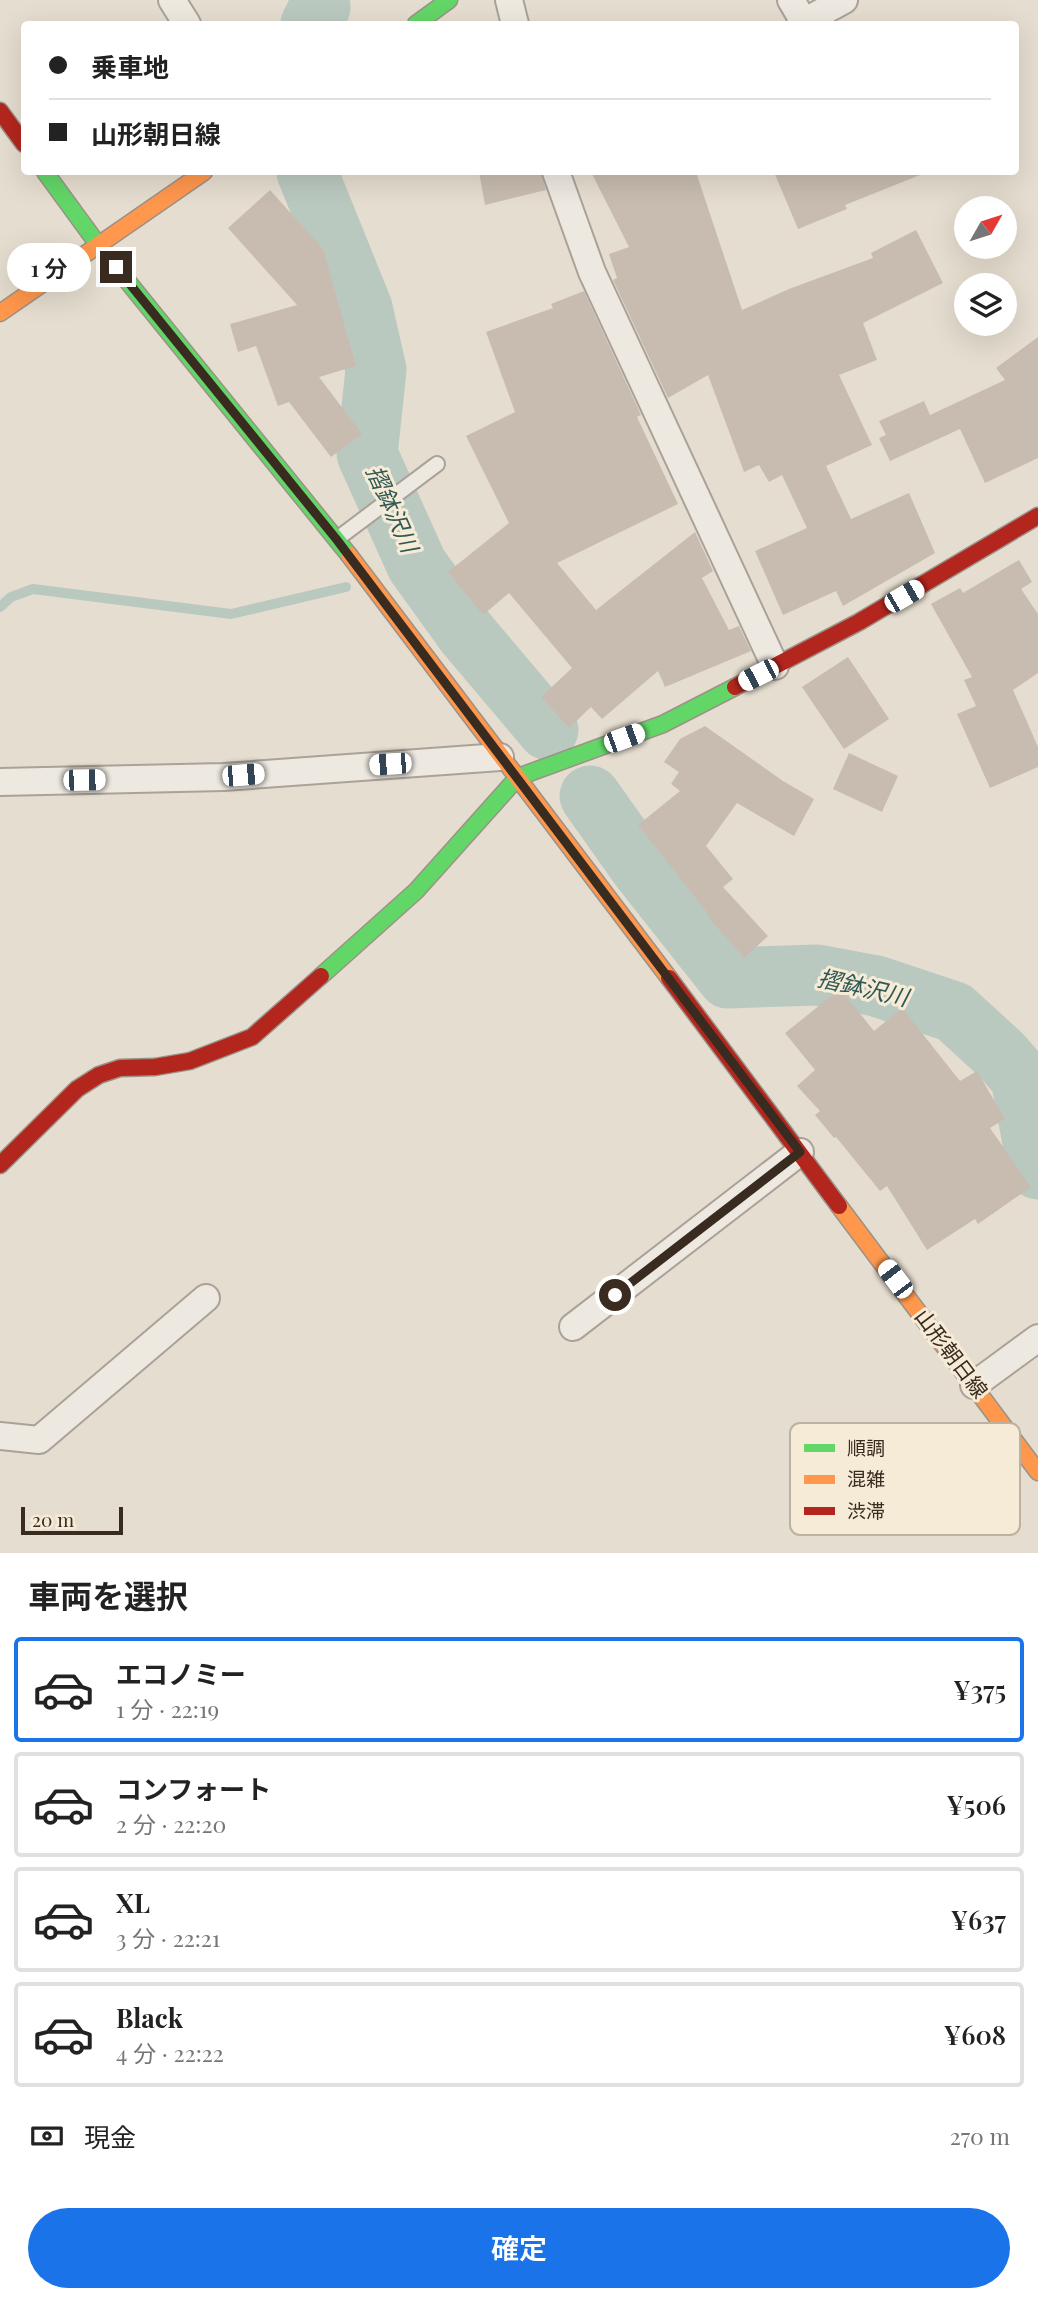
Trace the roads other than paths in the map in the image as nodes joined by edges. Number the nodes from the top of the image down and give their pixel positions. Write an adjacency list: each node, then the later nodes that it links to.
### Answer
1 (172, 0): 6 (street)
2 (449, 0): 7 (main road)
3 (509, 0): 8 (street)
4 (844, 0): 5 (street)
5 (798, 16)
6 (185, 21)
7 (420, 21)
8 (515, 21)
9 (0, 111): 10 (main road)
10 (21, 140)
11 (47, 175): 14 (main road, 山形朝日線)
12 (200, 175): 14 (main road)
13 (557, 175): 19 (street)
14 (99, 246): 15 (main road); 18 (main road, 山形朝日線)
15 (0, 313)
16 (437, 464): 18 (lane)
17 (1038, 516): 19 (main road)
18 (338, 539): 20 (main road, 山形朝日線)
19 (775, 666): 21 (main road)
20 (500, 757): 21 (main road, 山形朝日線); 22 (street)
21 (518, 777): 23 (main road, 山形朝日線); 24 (main road)
22 (0, 782)
23 (800, 1152): 26 (street); 28 (main road, 山形朝日線)
24 (0, 1165)
25 (206, 1298): 30 (street)
26 (573, 1327)
27 (1038, 1338): 28 (street)
28 (974, 1385): 29 (main road, 山形朝日線)
29 (1002, 1423)
30 (0, 1436)
31 (1020, 1448): 32 (main road, 山形朝日線)
32 (1038, 1472)

